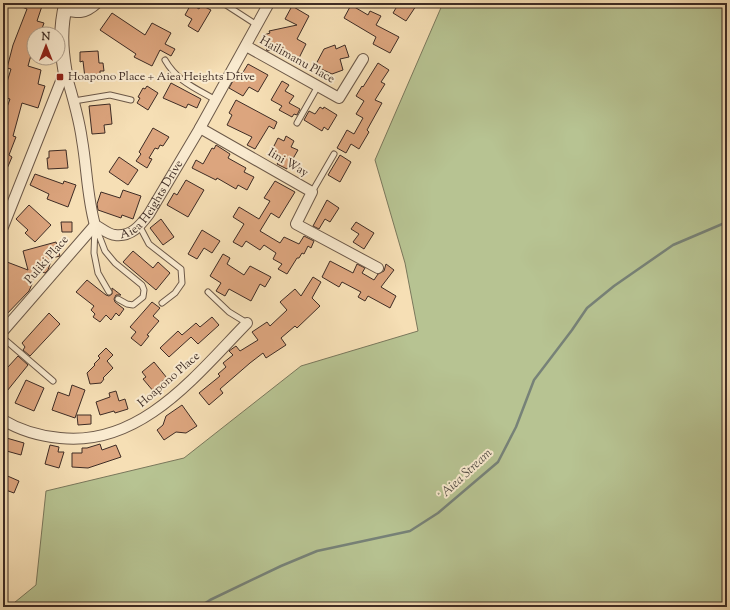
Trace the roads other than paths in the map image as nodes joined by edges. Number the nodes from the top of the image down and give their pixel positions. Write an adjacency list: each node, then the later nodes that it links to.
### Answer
1 (97, 3): 4 (street)
2 (223, 3): 5 (lane)
3 (269, 3): 5 (street, Aiea Heights Drive)
4 (65, 6): 9 (street, Aiea Heights Drive)
5 (257, 25): 6 (street, Aiea Heights Drive)
6 (246, 46): 10 (street, Hailimanu Place); 12 (street, Aiea Heights Drive)
7 (165, 60): 12 (lane)
8 (363, 60): 10 (street, Hailimanu Place)
9 (65, 71): 13 (street, Aiea Heights Drive); 19 (street)
10 (318, 86): 14 (lane)
11 (132, 100): 13 (lane)
12 (216, 100): 15 (street, Aiea Heights Drive)
13 (74, 101): 18 (street, Aiea Heights Drive)
14 (296, 123)
15 (200, 128): 17 (street, Iini Way); 20 (street, Aiea Heights Drive)
16 (334, 154): 17 (lane)
17 (312, 192): 21 (street, Iini Way)
18 (95, 225): 20 (street, Aiea Heights Drive); 22 (lane); 24 (lane); 27 (street, Puliki Place)
19 (3, 227)
20 (140, 227): 25 (lane)
21 (378, 268)
22 (109, 292)
23 (208, 292): 26 (lane)
24 (118, 299)
25 (162, 303)
26 (247, 323): 30 (street, Hoapono Place)
27 (3, 331)
28 (3, 338): 29 (lane)
29 (53, 380)
30 (3, 420)

